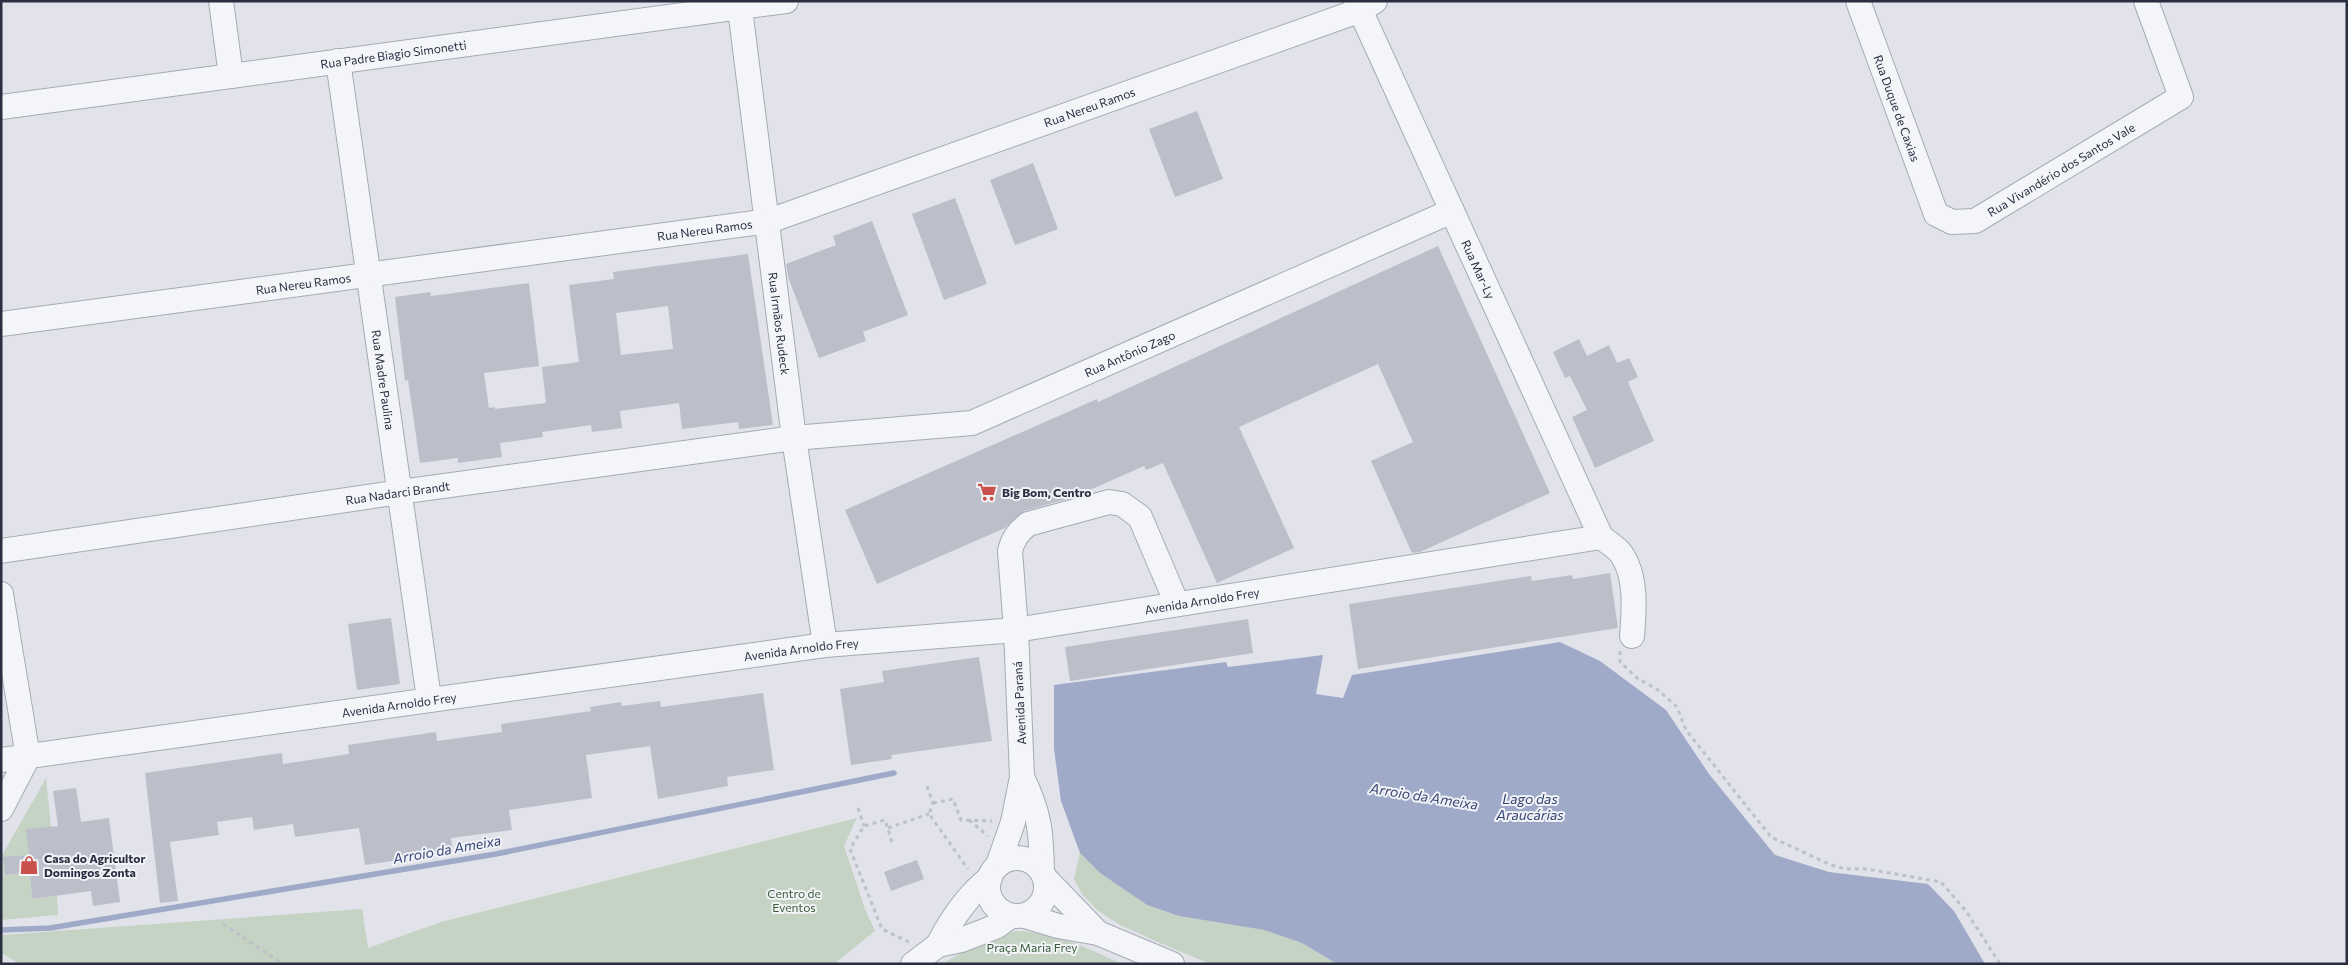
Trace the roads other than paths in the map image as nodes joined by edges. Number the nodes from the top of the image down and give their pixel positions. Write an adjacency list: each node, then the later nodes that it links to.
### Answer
1 (222, 1): 8 (street)
2 (786, 1): 5 (street, Rua Padre Biagio Simonetti)
3 (1858, 1): 11 (street, Rua Duque de Caxias)
4 (2146, 1): 11 (street, Rua Vivandério dos Santos Vale)
5 (739, 4): 7 (street, Rua Padre Biagio Simonetti); 12 (street, Rua Irmãos Rudeck)
6 (1364, 4): 10 (street, Rua Mar-Ly); 12 (street, Rua Nereu Ramos)
7 (338, 61): 8 (street, Rua Padre Biagio Simonetti); 13 (street, Rua Madre Paulina)
8 (231, 76): 9 (street, Rua Padre Biagio Simonetti)
9 (1, 107)
10 (1452, 211): 15 (street, Rua Antônio Zago); 17 (street, Rua Mar-Ly)
11 (1936, 214)
12 (768, 221): 13 (street, Rua Nereu Ramos); 15 (street, Rua Irmãos Rudeck)
13 (369, 274): 14 (street, Rua Nereu Ramos); 16 (street, Rua Madre Paulina)
14 (1, 324)
15 (794, 438): 16 (street, Rua Nadarci Brandt); 23 (street, Rua Irmãos Rudeck)
16 (400, 492): 18 (street, Rua Nadarci Brandt); 24 (street, Rua Madre Paulina)
17 (1601, 537): 20 (street, Avenida Arnoldo Frey); 22 (street)
18 (1, 551)
19 (1, 594): 25 (street)
20 (1176, 604): 21 (street, Avenida Arnoldo Frey); 21 (street, Avenida Paraná)
21 (1016, 630): 23 (street, Avenida Arnoldo Frey); 27 (street, Avenida Paraná)
22 (1632, 636)
23 (825, 645): 24 (street, Avenida Arnoldo Frey)
24 (429, 699): 25 (street, Avenida Arnoldo Frey)
25 (28, 757): 26 (street, Avenida Arnoldo Frey); 28 (street)
26 (1, 760)
27 (1022, 777): 29 (street, Avenida Paraná); 30 (street, Avenida Paraná)
28 (1, 809)
29 (1043, 874): 30 (street); 31 (street, Avenida Paraná); 32 (street)
30 (989, 876): 31 (street, Avenida Paraná); 33 (street, Avenida Paraná)
31 (1018, 916): 32 (street); 33 (street, Avenida Paraná)
32 (1098, 933): 34 (street)
33 (926, 953)
34 (1172, 964)

